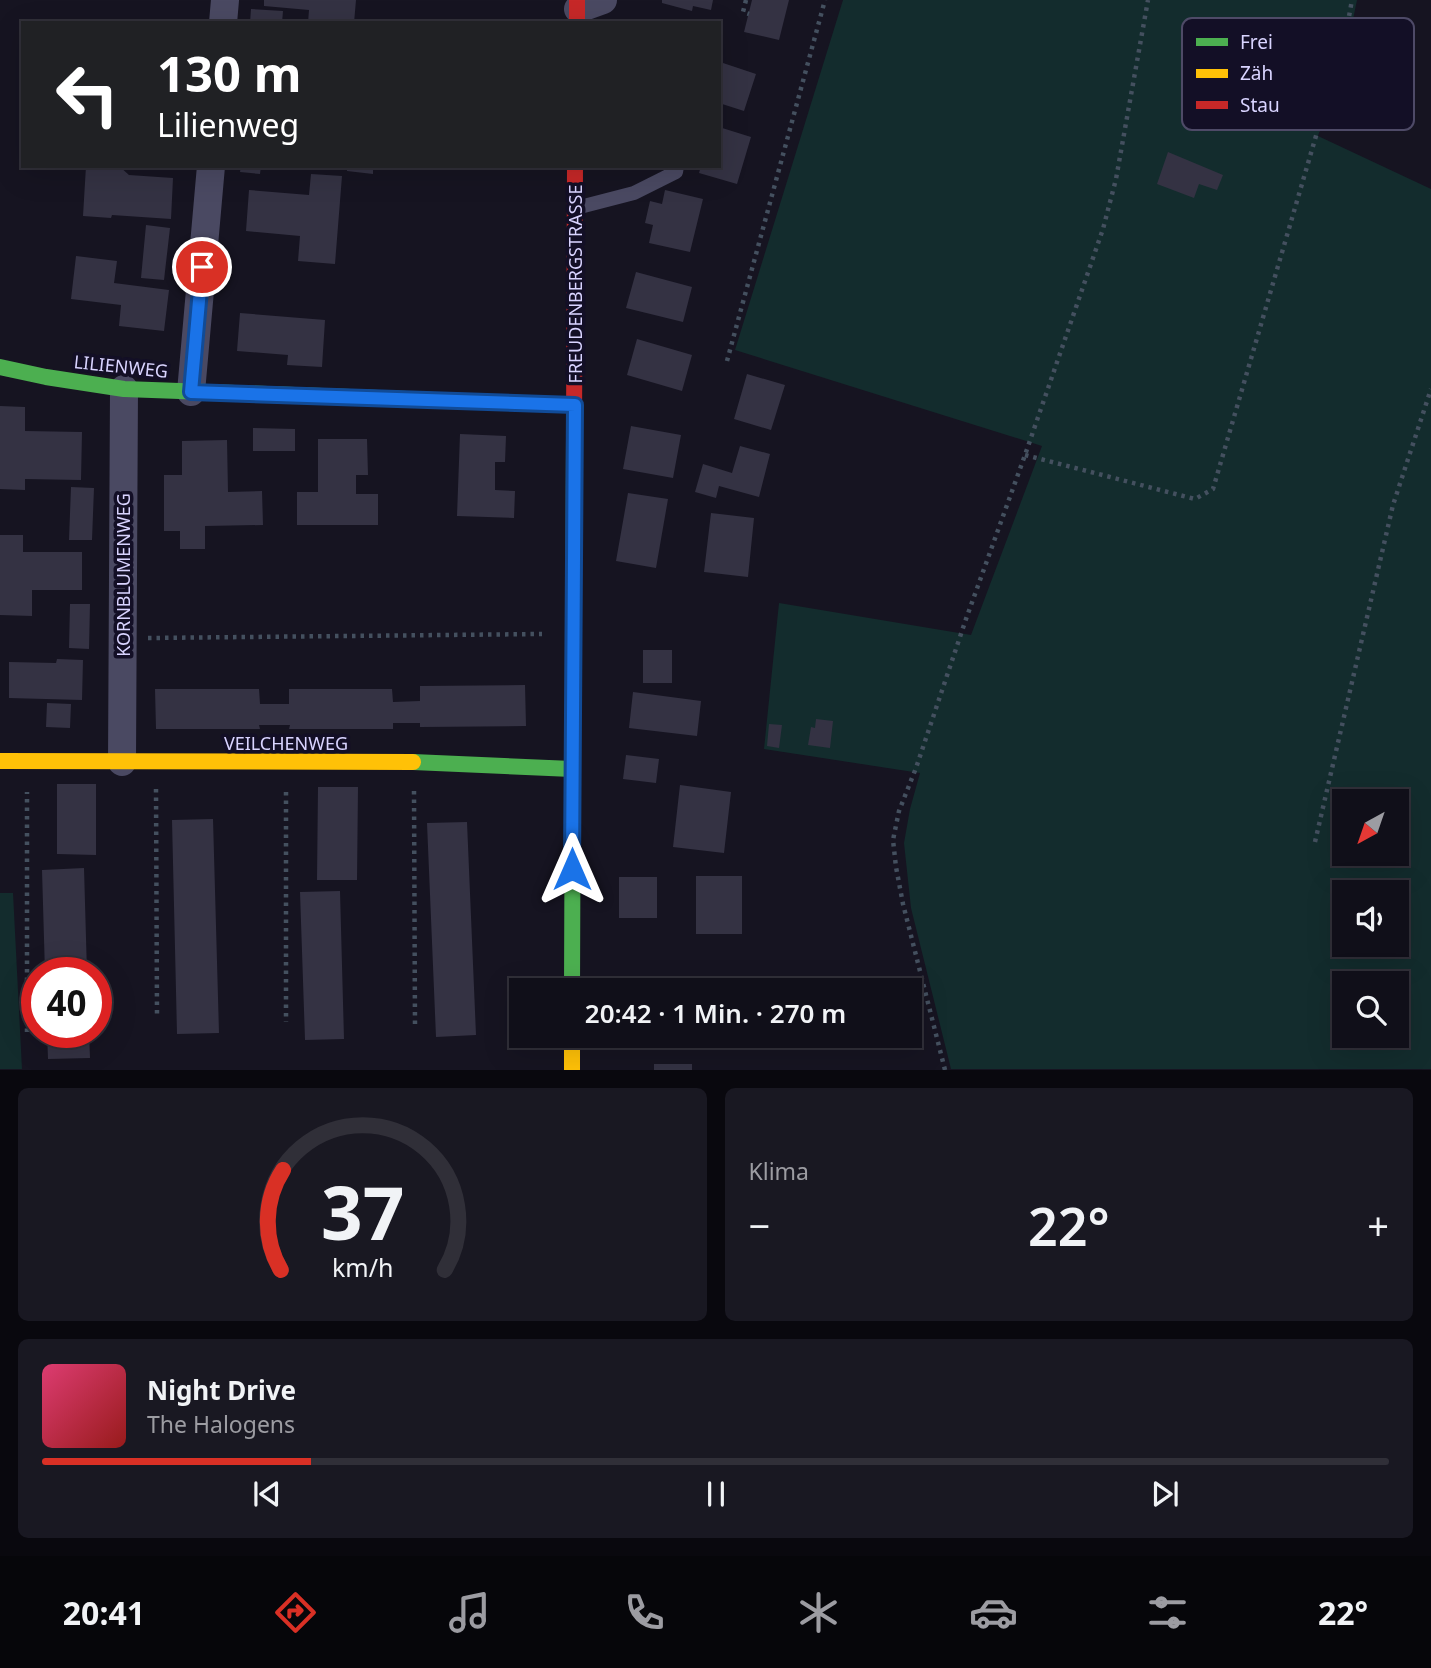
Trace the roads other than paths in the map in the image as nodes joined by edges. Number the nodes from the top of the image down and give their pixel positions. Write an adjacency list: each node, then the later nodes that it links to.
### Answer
1 (225, 0): 2 (street)
2 (223, 21)
3 (211, 168): 9 (street)
4 (575, 168): 6 (street, FREUDENBERGSTRASSE)
5 (677, 168): 6 (lane)
6 (575, 208): 10 (street, FREUDENBERGSTRASSE)
7 (0, 367): 8 (street, LILIENWEG)
8 (124, 388): 9 (street, LILIENWEG); 12 (street, KORNBLUMENWEG)
9 (191, 392): 10 (street, LILIENWEG)
10 (575, 405): 13 (street, FREUDENBERGSTRASSE)
11 (0, 761): 12 (street, VEILCHENWEG)
12 (122, 762): 13 (street, VEILCHENWEG)
13 (572, 769): 14 (street, FREUDENBERGSTRASSE)
14 (572, 978)
15 (572, 1048): 16 (street)
16 (572, 1069)

